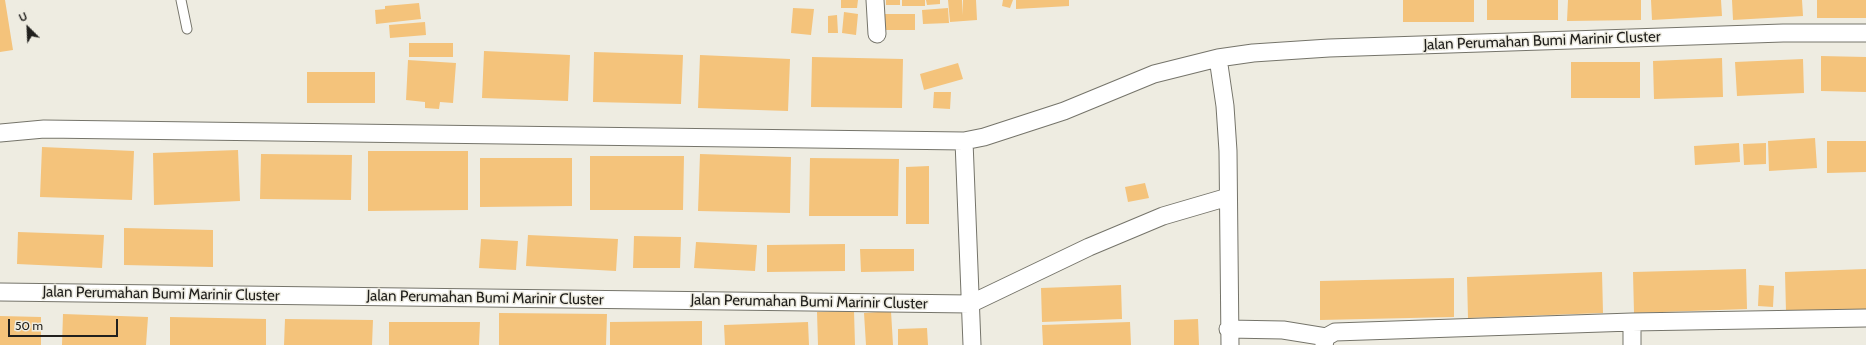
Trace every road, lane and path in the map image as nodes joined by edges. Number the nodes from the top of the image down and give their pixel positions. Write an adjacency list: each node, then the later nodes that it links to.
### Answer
1 (181, 0): 3 (lane)
2 (875, 0): 5 (street)
3 (187, 29)
4 (1866, 33): 6 (street, Jalan Perumahan Bumi Marinir Cluster)
5 (877, 34)
6 (1218, 58): 8 (street, Jalan Perumahan Bumi Marinir Cluster); 9 (street)
7 (0, 133): 8 (street, Jalan Perumahan Bumi Marinir Cluster)
8 (964, 142): 11 (street)
9 (1228, 197): 11 (street, Jalan Perumahan Bumi Marinir Cluster); 14 (street)
10 (0, 292): 11 (street, Jalan Perumahan Bumi Marinir Cluster)
11 (970, 304): 16 (street)
12 (1866, 318): 13 (street)
13 (1632, 322): 15 (street); 17 (street)
14 (1229, 337): 15 (street)
15 (1325, 341)
16 (972, 345)
17 (1632, 345)

